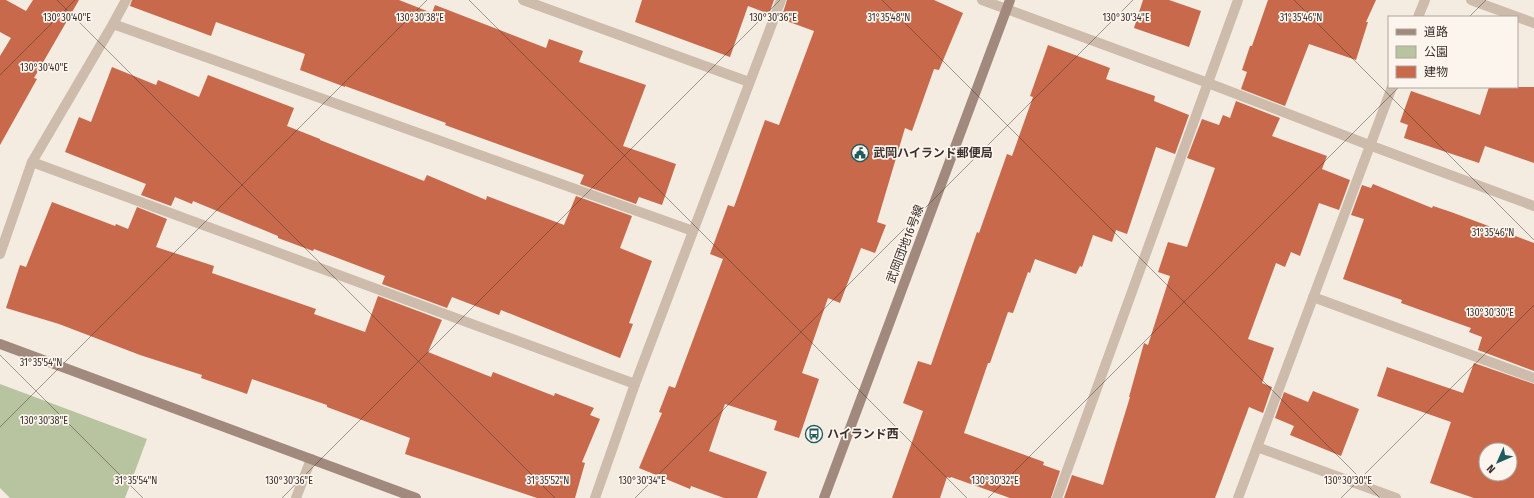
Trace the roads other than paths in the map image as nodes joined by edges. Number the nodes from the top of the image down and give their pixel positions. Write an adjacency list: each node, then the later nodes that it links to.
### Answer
1 (126, 0): 13 (street)
2 (523, 0): 14 (street)
3 (781, 0): 14 (street)
4 (982, 0): 8 (street)
5 (1238, 0): 15 (street)
6 (1425, 0): 9 (street)
7 (1472, 0): 10 (street)
8 (1008, 5): 15 (street); 31 (street, 武岡団地16号線)
9 (1418, 16)
10 (1515, 16)
11 (1518, 17): 12 (street)
12 (1534, 23)
13 (113, 24): 18 (street); 20 (street)
14 (749, 82): 20 (street)
15 (1208, 83): 17 (street); 32 (street)
16 (1392, 88): 17 (street)
17 (1369, 146): 19 (street); 22 (street)
18 (32, 162): 21 (street); 25 (street)
19 (1534, 206)
20 (693, 230): 25 (street)
21 (0, 254)
22 (1313, 297): 24 (street); 26 (street)
23 (0, 344): 27 (street)
24 (1534, 378)
25 (635, 384): 30 (street)
26 (1257, 447): 33 (street); 34 (street)
27 (311, 459): 28 (street); 29 (street)
28 (296, 498)
29 (416, 498)
30 (595, 498)
31 (824, 498)
32 (1057, 498)
33 (1238, 498)
34 (1396, 498)

